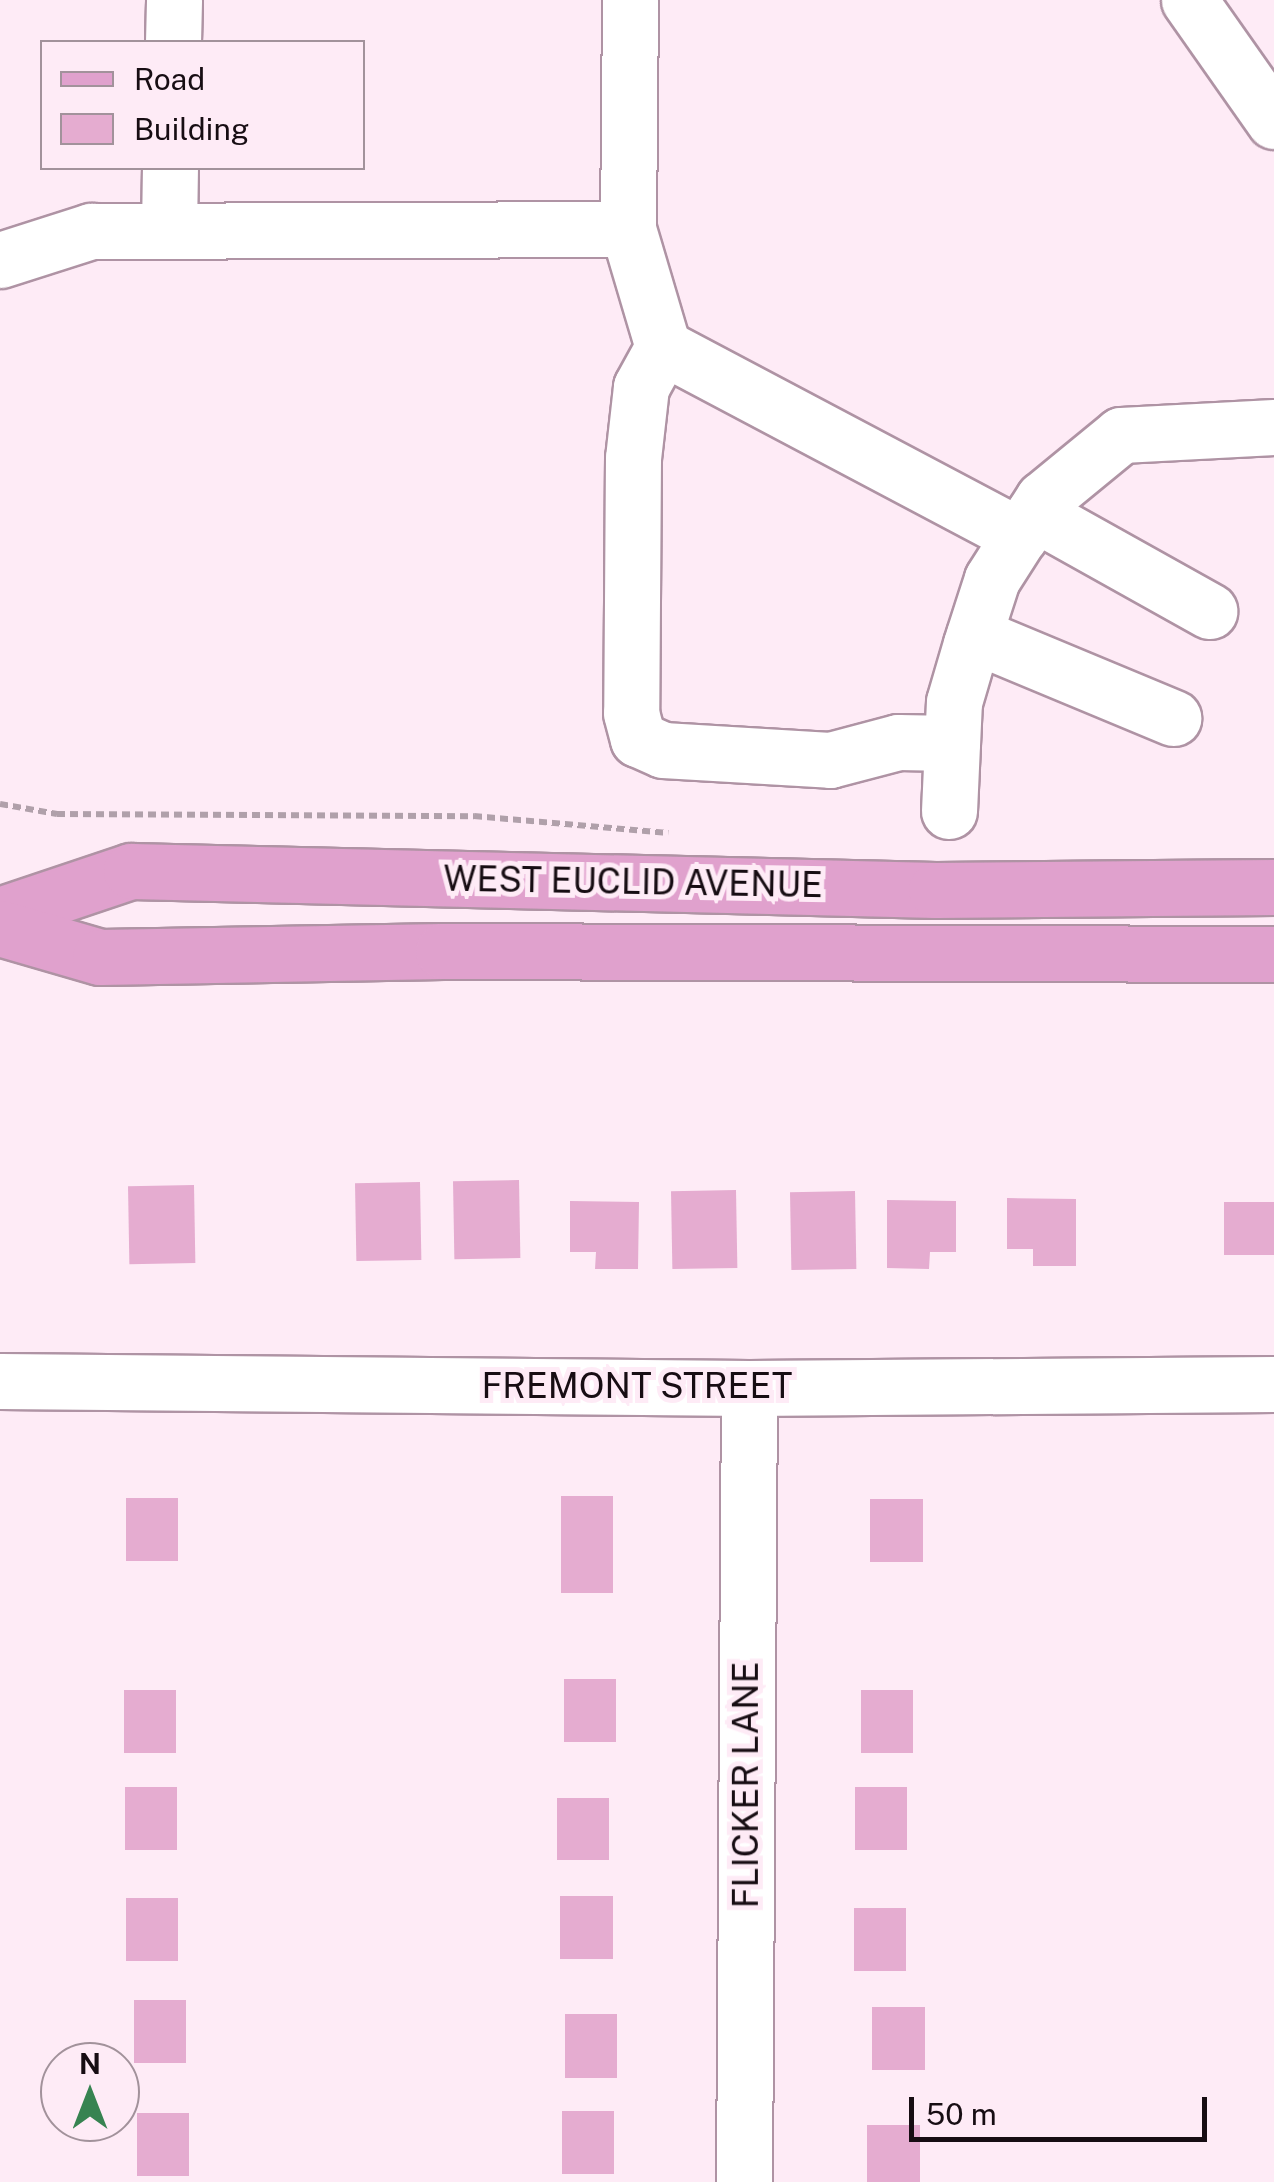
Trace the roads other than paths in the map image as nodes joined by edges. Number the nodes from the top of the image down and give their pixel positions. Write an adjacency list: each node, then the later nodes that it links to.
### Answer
1 (174, 0): 4 (street)
2 (630, 0): 7 (street)
3 (1188, 0): 5 (street)
4 (173, 40)
5 (1274, 121)
6 (170, 170): 8 (street)
7 (628, 229): 8 (street); 10 (street)
8 (168, 230): 9 (street)
9 (0, 260)
10 (663, 347): 12 (street); 16 (street)
11 (1274, 427): 12 (street)
12 (1027, 525): 13 (street); 14 (street)
13 (1210, 611)
14 (974, 635): 15 (street); 16 (street)
15 (1172, 718)
16 (952, 743): 17 (street)
17 (949, 810)
18 (1274, 887): 19 (main road, WEST EUCLID AVENUE)
19 (0, 915)
20 (0, 928): 21 (main road, WEST EUCLID AVENUE)
21 (1274, 954)
22 (0, 1381): 24 (street, FREMONT STREET)
23 (1274, 1384): 24 (street, FREMONT STREET)
24 (749, 1388): 25 (street, FLICKER LANE)
25 (744, 2182)

